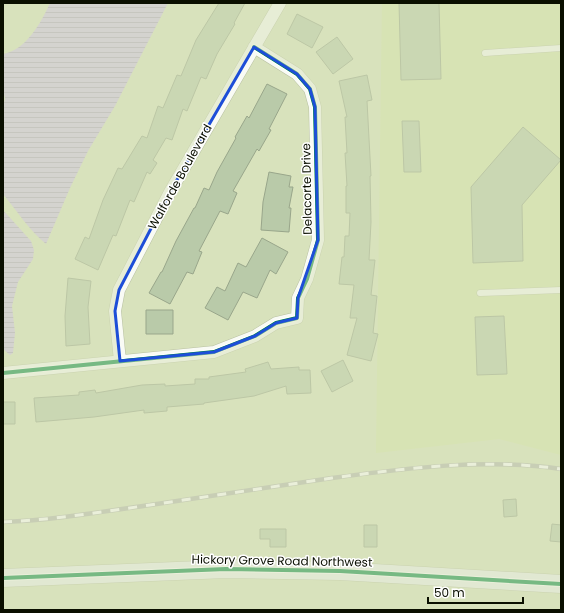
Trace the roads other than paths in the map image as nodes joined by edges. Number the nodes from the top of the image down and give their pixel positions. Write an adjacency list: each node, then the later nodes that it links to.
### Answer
1 (280, 3): 2 (street, Walforde Boulevard)
2 (254, 47): 7 (street, Walforde Boulevard); 7 (street, Delacorte Drive)
3 (561, 48): 4 (lane)
4 (484, 53)
5 (561, 290): 6 (lane)
6 (480, 293)
7 (120, 361): 8 (street, Delacorte Drive)
8 (3, 373)
9 (3, 578): 10 (street, Hickory Grove Road Northwest)
10 (561, 584)

